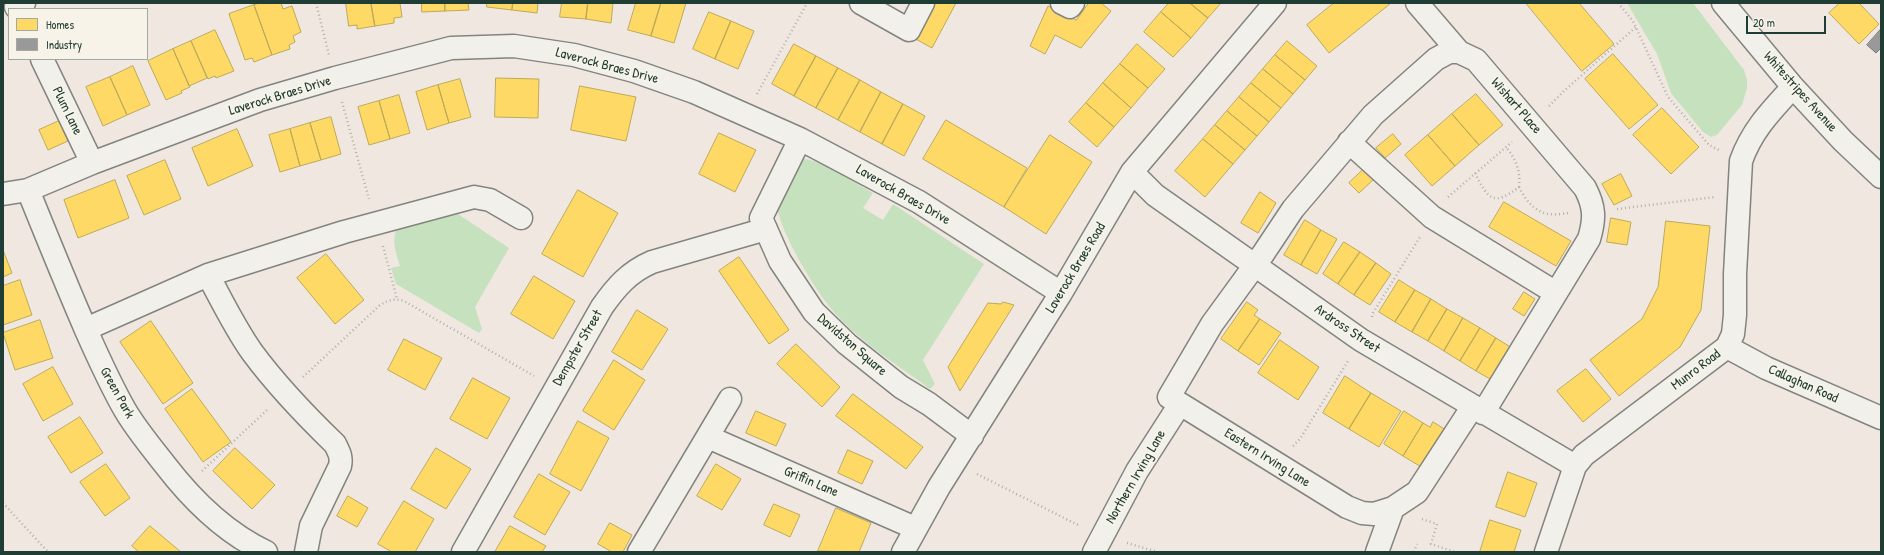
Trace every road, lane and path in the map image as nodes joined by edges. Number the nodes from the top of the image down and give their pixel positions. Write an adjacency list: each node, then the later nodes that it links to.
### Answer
1 (316, 3): 13 (path)
2 (806, 3): 15 (path)
3 (861, 3): 4 (street)
4 (923, 3)
5 (1062, 3): 6 (street)
6 (1073, 3)
7 (1275, 3): 21 (street, Laverock Braes Road)
8 (1417, 3): 11 (street)
9 (1618, 3): 19 (path)
10 (1723, 3): 14 (street, Whitestripes Avenue)
11 (1459, 52): 17 (street); 28 (street, Wishart Place)
12 (42, 60): 20 (street, Plum Lane)
13 (335, 78): 15 (street, Laverock Braes Drive); 20 (street, Laverock Braes Drive); 30 (path)
14 (1793, 88): 19 (street, Munro Road); 23 (street, Whitestripes Avenue)
15 (746, 116): 16 (street, Laverock Braes Drive)
16 (800, 139): 31 (street, Davidston Square); 34 (street, Laverock Braes Drive)
17 (1349, 142): 32 (street); 35 (street)
18 (1506, 147): 24 (path)
19 (1741, 161): 26 (street, Munro Road)
20 (92, 163): 25 (street, Laverock Braes Drive)
21 (1132, 172): 32 (street, Ardross Street); 34 (street, Laverock Braes Road)
22 (1475, 173): 24 (path)
23 (1881, 177)
24 (1519, 187): 28 (path)
25 (28, 190): 27 (street, Laverock Braes Drive); 37 (street, Green Park)
26 (1740, 192): 28 (path); 38 (street, Munro Road)
27 (3, 194)
28 (1593, 212): 35 (street, Wishart Place)
29 (521, 218): 30 (street)
30 (376, 223): 33 (street); 36 (path)
31 (766, 229): 39 (street, Dempster Street); 45 (street, Davidston Square)
32 (1254, 265): 42 (street, Eastern Irving Lane); 43 (street, Ardross Street)
33 (208, 275): 37 (street); 40 (street)
34 (1061, 293): 45 (street, Laverock Braes Road)
35 (1556, 293): 43 (street, Wishart Place)
36 (397, 299): 39 (path); 40 (path)
37 (86, 329): 49 (street, Green Park)
38 (1727, 347): 44 (street, Callaghan Road); 48 (street, Munro Road)
39 (555, 388): 58 (street, Dempster Street)
40 (285, 393): 49 (path); 57 (street)
41 (730, 399): 46 (street)
42 (1180, 404): 51 (street, Eastern Irving Lane); 53 (street, Northern Irving Lane)
43 (1478, 410): 48 (street, Ardross Street); 51 (street, Eastern Irving Lane)
44 (1881, 418)
45 (972, 436): 47 (street, Laverock Braes Road)
46 (708, 437): 52 (street, Griffin Lane); 59 (street)
47 (955, 462): 52 (street, Laverock Braes Road); 53 (path)
48 (1575, 466): 65 (street, Munro Road)
49 (184, 488): 56 (street, Green Park)
50 (3, 503): 55 (path)
51 (1393, 508): 62 (street); 64 (path)
52 (915, 528): 60 (street, Laverock Braes Road)
53 (1098, 544): 61 (path)
54 (1417, 544): 63 (path)
55 (48, 552)
56 (266, 552)
57 (306, 552)
58 (463, 552)
59 (639, 552)
60 (903, 552)
61 (1158, 552)
62 (1377, 552)
63 (1414, 552)
64 (1455, 552)
65 (1546, 552)

